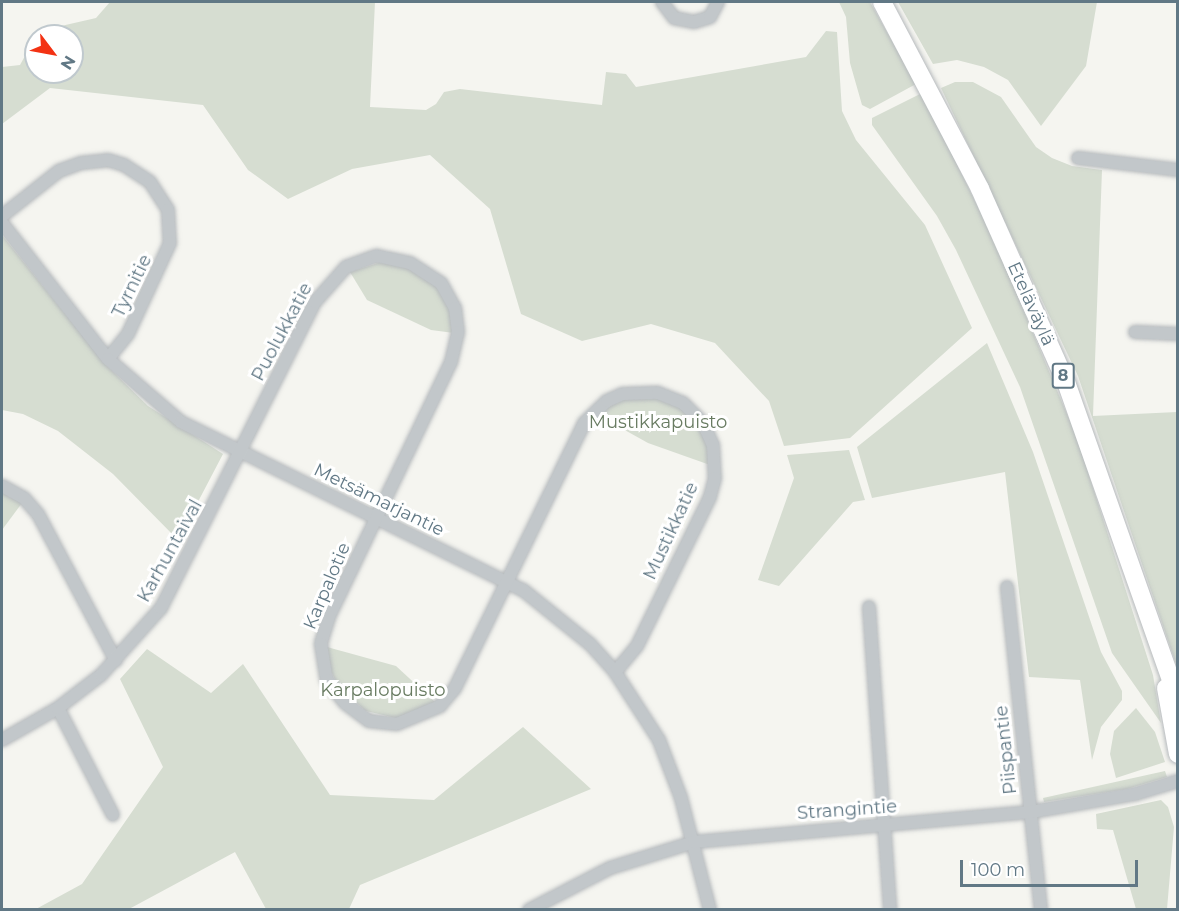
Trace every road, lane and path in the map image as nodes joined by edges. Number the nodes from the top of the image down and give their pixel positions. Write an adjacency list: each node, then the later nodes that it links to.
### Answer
1 (662, 2): 2 (street)
2 (718, 2)
3 (882, 2): 17 (highway, Eteläväylä / 8)
4 (1078, 158): 5 (street)
5 (1178, 170)
6 (2, 216): 10 (street, Tyrnitie)
7 (2, 223): 10 (street, Metsämarjantie)
8 (1135, 332): 9 (street)
9 (1178, 334)
10 (108, 359): 11 (street, Metsämarjantie)
11 (241, 454): 13 (street, Metsämarjantie); 13 (street, Puolukkatie); 18 (street, Karhuntaival)
12 (2, 486): 18 (street)
13 (376, 519): 14 (street, Metsämarjantie); 14 (street, Karpalotie)
14 (505, 581): 19 (street, Metsämarjantie); 19 (street, Mustikkatie)
15 (1007, 587): 25 (street, Piispantie)
16 (869, 607): 27 (street)
17 (1161, 653): 20 (highway, Eteläväylä / 8); 23 (highway, Eteläväylä / 8)
18 (116, 661): 21 (street, Karhuntaival)
19 (615, 672): 28 (street, Metsämarjantie)
20 (1178, 700)
21 (58, 708): 22 (street, Karhuntaival); 26 (street)
22 (2, 740)
23 (1176, 748)
24 (1178, 781): 25 (street, Strangintie)
25 (1031, 812): 27 (street, Strangintie); 32 (street, Piispantie)
26 (114, 815)
27 (886, 825): 28 (street, Strangintie); 31 (street)
28 (694, 842): 29 (street, Strangintie); 30 (street, Metsämarjantie)
29 (529, 909)
30 (710, 909)
31 (890, 909)
32 (1041, 909)

